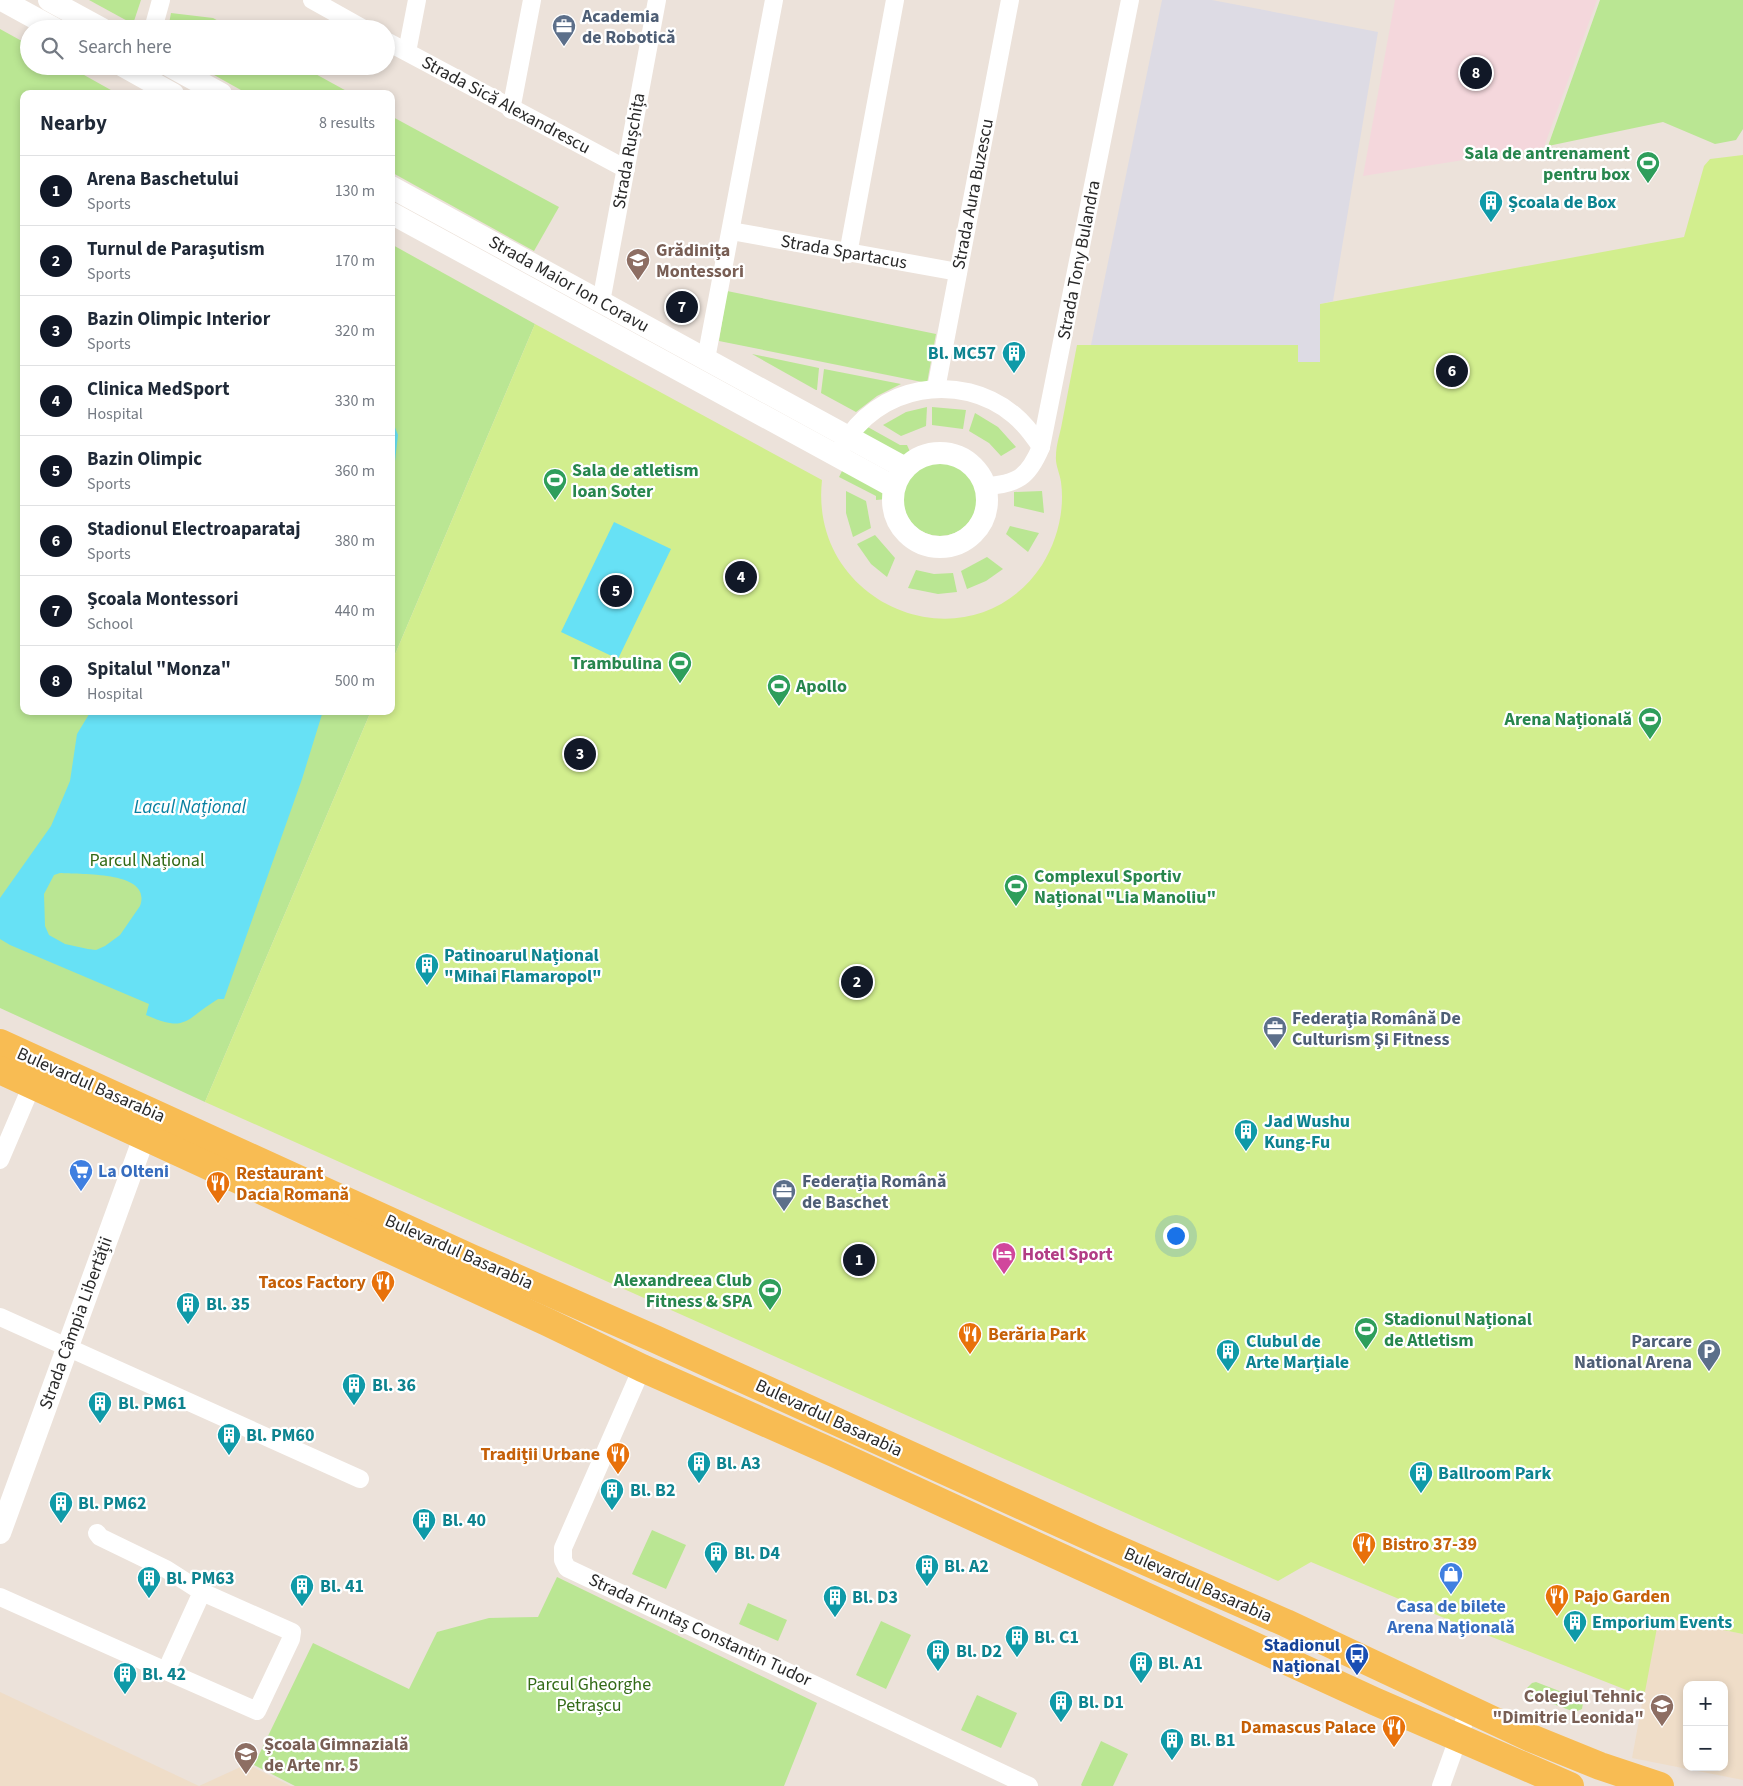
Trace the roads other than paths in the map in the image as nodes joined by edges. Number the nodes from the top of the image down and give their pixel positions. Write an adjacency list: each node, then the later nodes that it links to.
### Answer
1 (2, 0): 12 (street)
2 (49, 0): 13 (street)
3 (161, 0): 14 (street)
4 (312, 0): 15 (street)
5 (417, 0): 17 (street)
6 (532, 0): 22 (street)
7 (657, 0): 23 (street, Strada Rușchița)
8 (774, 0): 26 (street)
9 (895, 0): 27 (street)
10 (1010, 0): 28 (street, Strada Aura Buzescu)
11 (1130, 0): 35 (street, Strada Tony Bulandra)
12 (39, 20)
13 (86, 20)
14 (155, 20)
15 (348, 20)
16 (395, 46): 17 (street, Strada Sică Alexandrescu)
17 (407, 52): 22 (street, Strada Sică Alexandrescu)
18 (144, 75): 20 (street)
19 (186, 75): 21 (street)
20 (167, 90)
21 (213, 90)
22 (511, 110): 23 (street, Strada Sică Alexandrescu)
23 (626, 169): 29 (street, Strada Rușchița)
24 (395, 189): 29 (street, Strada Maior Ion Coravu)
25 (395, 215): 30 (street, Strada Maior Ion Coravu)
26 (731, 231): 27 (street, Strada Spartacus); 31 (street)
27 (848, 254): 28 (street, Strada Spartacus)
28 (958, 272): 33 (street, Strada Aura Buzescu)
29 (601, 302): 30 (street); 31 (street, Strada Maior Ion Coravu)
30 (591, 322): 32 (street, Strada Maior Ion Coravu)
31 (706, 359): 32 (street); 34 (street, Strada Maior Ion Coravu)
32 (696, 379): 36 (street, Strada Maior Ion Coravu)
33 (936, 388): 34 (street); 35 (street)
34 (848, 437): 36 (street); 37 (street, Strada Maior Ion Coravu)
35 (1041, 447): 38 (street, Strada Tony Bulandra)
36 (837, 456): 37 (street, Strada Maior Ion Coravu)
37 (899, 478): 38 (street); 38 (street)
38 (985, 486)
39 (0, 1043): 42 (main road, Bulevardul Basarabia)
40 (0, 1070): 41 (main road, Bulevardul Basarabia)
41 (32, 1085): 42 (main road, Bulevardul Basarabia); 43 (street)
42 (149, 1124): 45 (street, Strada Câmpia Libertății); 46 (main road, Bulevardul Basarabia); 53 (main road, Bulevardul Basarabia)
43 (0, 1160)
44 (0, 1317): 45 (street)
45 (68, 1347): 47 (street); 48 (street, Strada Câmpia Libertății)
46 (642, 1368): 54 (main road, Bulevardul Basarabia); 55 (street, Strada Fruntaș Constantin Tudor)
47 (360, 1479)
48 (0, 1533)
49 (97, 1533): 50 (street)
50 (202, 1592): 52 (street); 52 (street)
51 (0, 1597): 52 (street)
52 (166, 1671)
53 (1469, 1708): 54 (street); 58 (main road, Bulevardul Basarabia)
54 (1458, 1738): 56 (street); 57 (main road, Bulevardul Basarabia)
55 (1029, 1786)
56 (1442, 1786)
57 (1570, 1786)
58 (1660, 1786)

